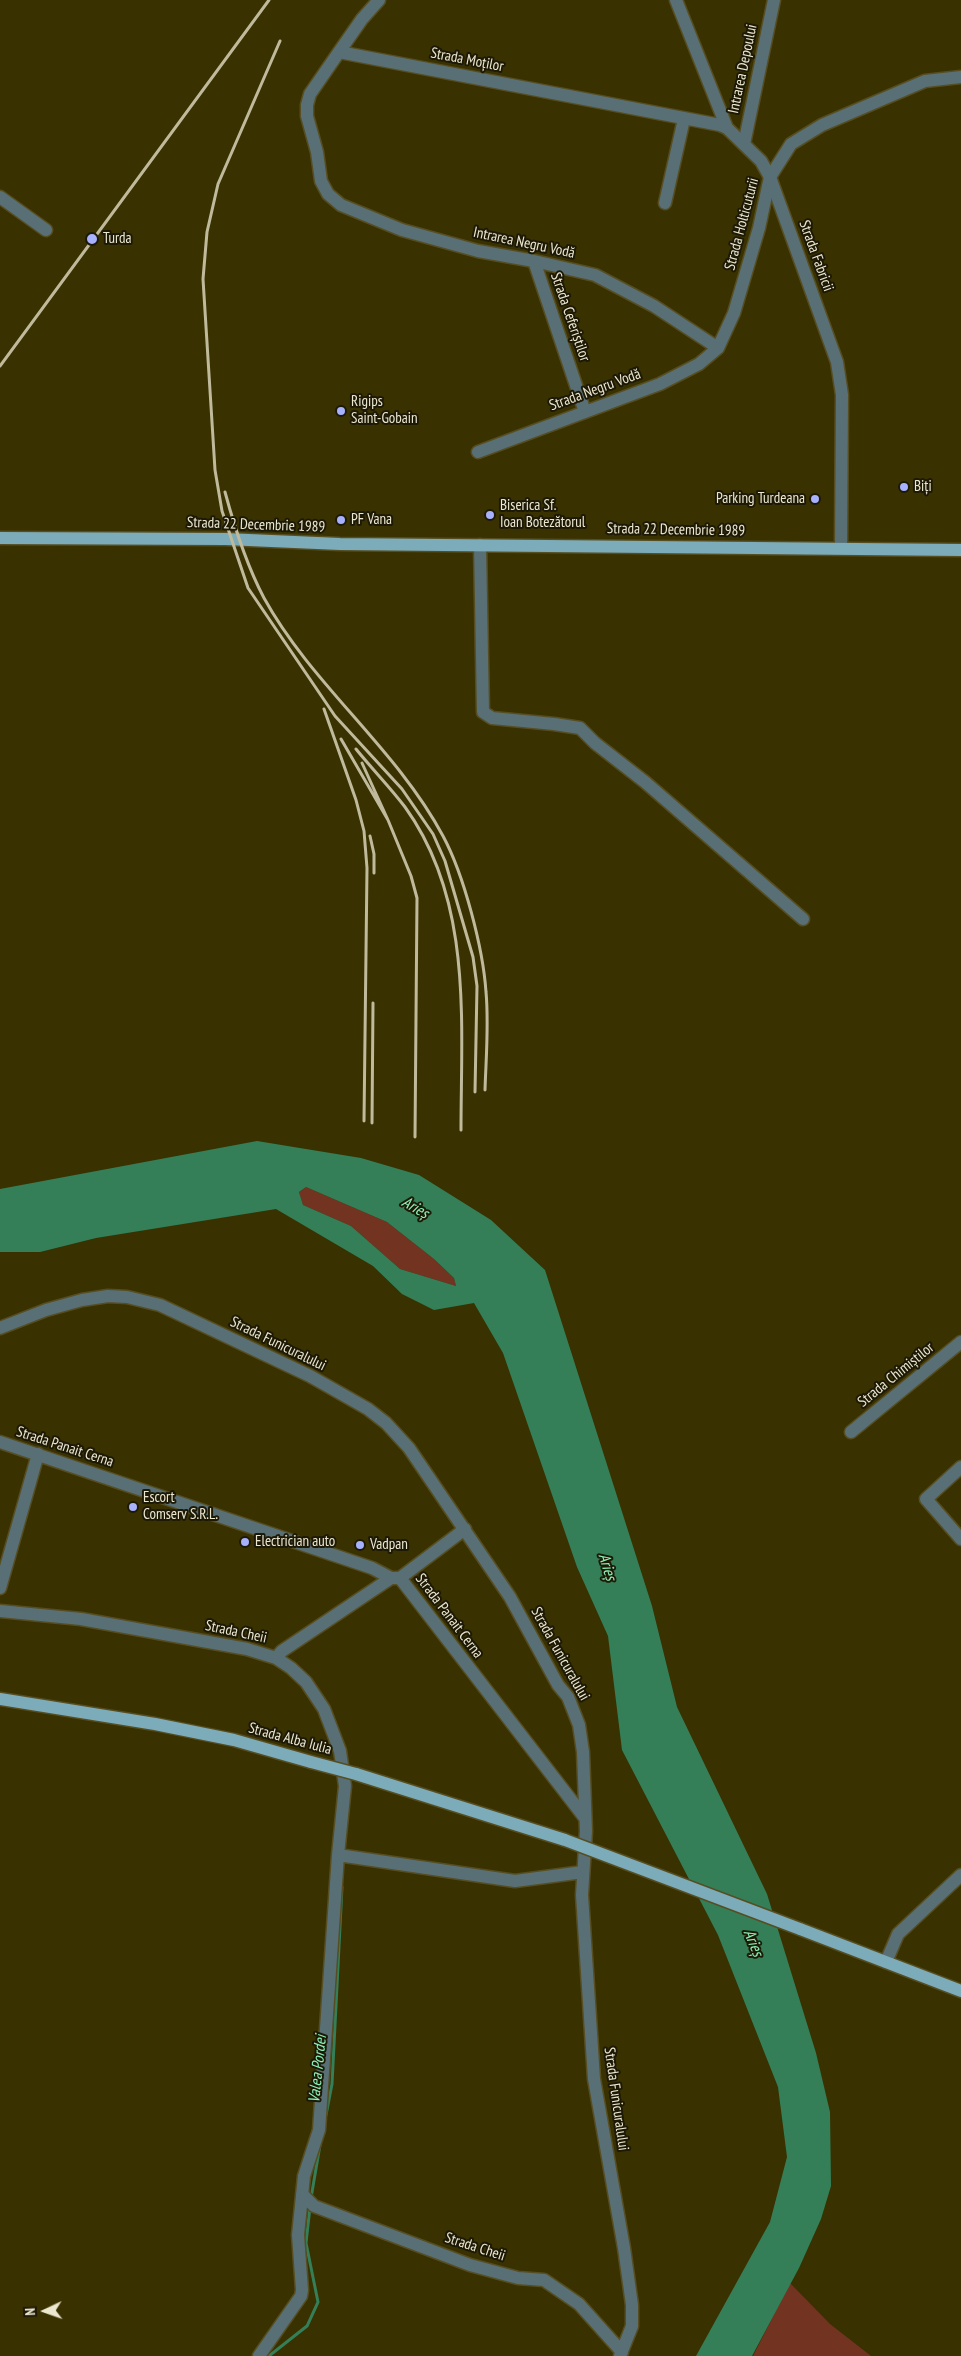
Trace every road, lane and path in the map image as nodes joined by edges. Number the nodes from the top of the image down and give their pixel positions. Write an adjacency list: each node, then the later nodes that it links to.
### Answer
1 (379, 0): 4 (street)
2 (676, 0): 7 (street, Strada Fabricii)
3 (774, 0): 8 (street, Intrarea Depoului)
4 (339, 52): 6 (street, Strada Moților); 13 (street, Intrarea Negru Vodă)
5 (961, 77): 9 (street, Strada Holticuturii)
6 (684, 118): 7 (street, Strada Moților); 11 (street)
7 (727, 128): 8 (street, Strada Fabricii)
8 (744, 144): 9 (street, Strada Fabricii)
9 (770, 177): 14 (street, Strada Holticuturii); 19 (street, Strada Fabricii)
10 (0, 197): 12 (street)
11 (666, 202)
12 (46, 230)
13 (534, 261): 14 (street, Intrarea Negru Vodă); 15 (street, Strada Ceferiștilor)
14 (718, 348): 15 (street, Strada Negru Vodă)
15 (585, 412): 16 (street, Strada Negru Vodă)
16 (478, 452)
17 (0, 538): 18 (main road, Strada 22 Decembrie 1989)
18 (480, 545): 19 (main road, Strada 22 Decembrie 1989); 21 (street)
19 (841, 548): 20 (main road, Strada 22 Decembrie 1989)
20 (961, 550)
21 (803, 919)
22 (0, 1328): 28 (street, Strada Funicuralului)
23 (961, 1342): 24 (street, Strada Chimiștilor)
24 (851, 1432)
25 (0, 1442): 26 (street, Strada Panait Cerna)
26 (38, 1454): 30 (street, Strada Panait Cerna); 31 (street)
27 (961, 1468): 29 (street)
28 (465, 1530): 30 (street); 35 (street, Strada Funicuralului)
29 (961, 1539)
30 (396, 1578): 33 (street); 35 (street, Strada Panait Cerna)
31 (0, 1588)
32 (0, 1611): 33 (street, Strada Cheii)
33 (276, 1658): 36 (street, Strada Cheii)
34 (0, 1699): 39 (main road, Strada Alba Iulia, bridge)
35 (585, 1818): 37 (street, Strada Funicuralului)
36 (338, 1855): 37 (street); 41 (street, Strada Cheii)
37 (583, 1872): 42 (street, Strada Funicuralului)
38 (961, 1875): 39 (street)
39 (886, 1962): 40 (main road, Strada Alba Iulia)
40 (961, 1991)
41 (302, 2194): 42 (street, Strada Cheii); 43 (street, Strada Cheii)
42 (621, 2354)
43 (259, 2356)

